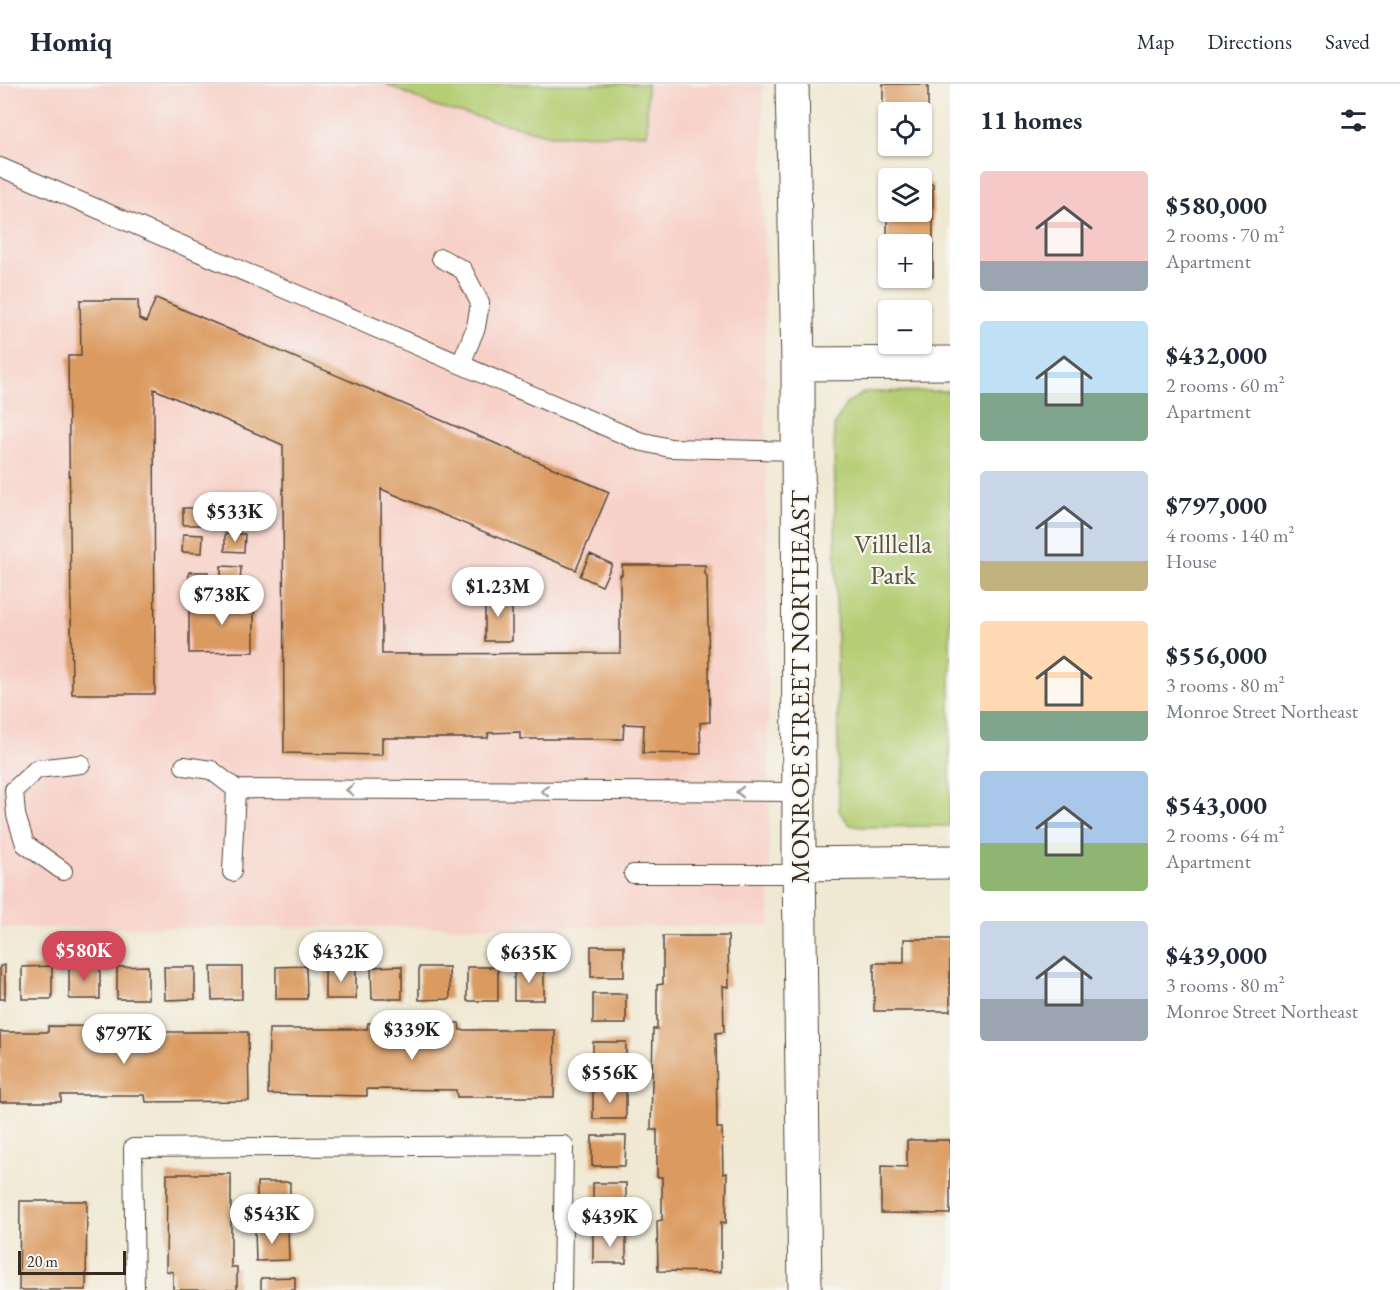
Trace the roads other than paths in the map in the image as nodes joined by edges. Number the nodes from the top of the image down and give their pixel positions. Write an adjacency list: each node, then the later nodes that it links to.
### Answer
1 (792, 84): 6 (street, MONROE STREET NORTHEAST)
2 (0, 167): 5 (lane)
3 (441, 258): 5 (lane)
4 (950, 363): 6 (street)
5 (461, 364): 7 (lane)
6 (798, 364): 7 (street, MONROE STREET NORTHEAST)
7 (798, 451): 11 (street, MONROE STREET NORTHEAST)
8 (81, 764): 14 (lane)
9 (184, 766): 10 (lane)
10 (236, 789): 11 (lane, one-way to 10); 15 (lane)
11 (799, 792): 13 (street, MONROE STREET NORTHEAST)
12 (950, 862): 13 (street)
13 (799, 869): 16 (lane); 19 (street, MONROE STREET NORTHEAST)
14 (63, 871)
15 (232, 872)
16 (633, 874)
17 (135, 1290): 18 (lane)
18 (562, 1290)
19 (805, 1290)

